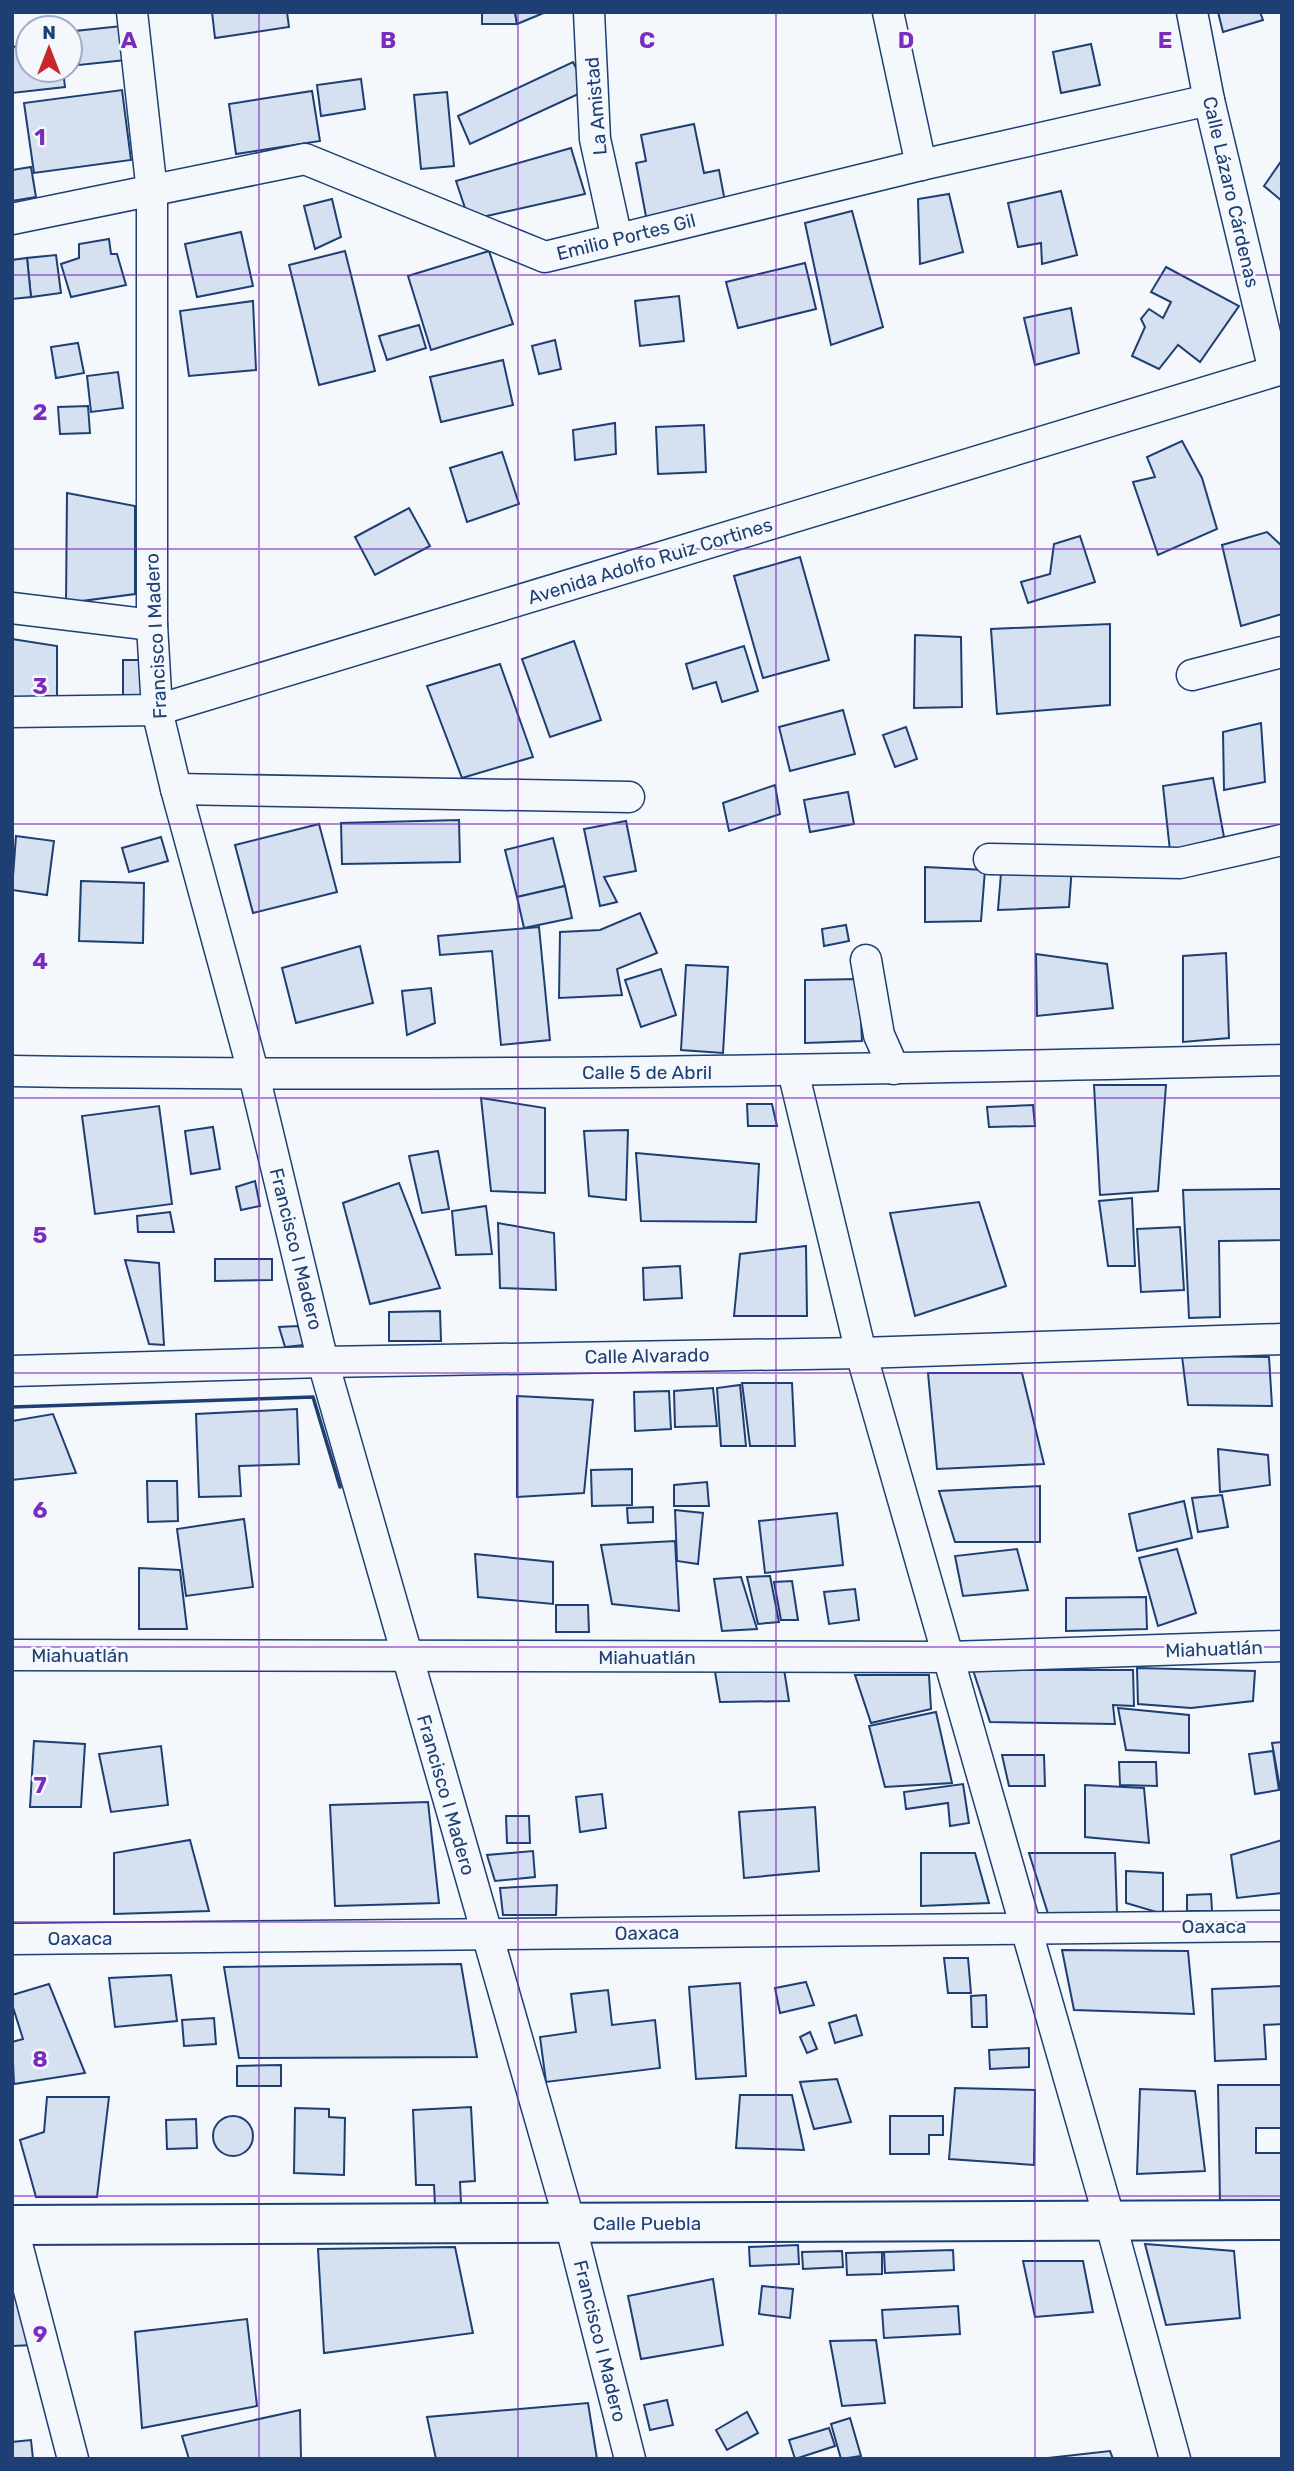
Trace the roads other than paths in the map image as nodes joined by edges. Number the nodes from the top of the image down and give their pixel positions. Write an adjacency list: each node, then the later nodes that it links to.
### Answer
1 (132, 12): 7 (street, Francisco I Madero)
2 (589, 12): 9 (street, La Amistad)
3 (888, 12): 6 (street)
4 (1192, 12): 5 (street, Calle Lázaro Cárdenas)
5 (1209, 100): 6 (street, Emilio Portes Gil); 10 (street, Calle Lázaro Cárdenas)
6 (921, 165): 9 (street, Emilio Portes Gil)
7 (152, 192): 8 (street, Emilio Portes Gil); 9 (street, Emilio Portes Gil); 12 (street, Francisco I Madero)
8 (12, 219)
9 (617, 239)
10 (1278, 370): 15 (street, Avenida Adolfo Ruiz Cortines)
11 (12, 608): 12 (street)
12 (152, 625): 15 (street, Francisco I Madero)
13 (1282, 652): 14 (street)
14 (1192, 675)
15 (157, 710): 16 (street, Avenida Adolfo Ruiz Cortines); 17 (street, Francisco I Madero)
16 (12, 712)
17 (176, 789): 18 (street); 26 (street, Francisco I Madero)
18 (629, 797)
19 (1282, 840): 20 (street)
20 (989, 859)
21 (866, 960): 23 (street)
22 (1282, 1060): 23 (street, Calle 5 de Abril)
23 (894, 1069): 25 (street, Calle 5 de Abril)
24 (12, 1071): 26 (street, Calle 5 de Abril)
25 (793, 1071): 26 (street, Calle 5 de Abril); 28 (street)
26 (254, 1075): 29 (street, Francisco I Madero)
27 (1282, 1339): 28 (street, Calle Alvarado)
28 (861, 1353): 29 (street, Calle Alvarado); 34 (street)
29 (323, 1362): 30 (street, Calle Alvarado); 33 (street, Francisco I Madero)
30 (12, 1371)
31 (1282, 1646): 34 (street, Miahuatlán)
32 (12, 1655): 33 (street, Miahuatlán)
33 (407, 1656): 34 (street, Miahuatlán); 37 (street, Francisco I Madero)
34 (949, 1657): 36 (street)
35 (1282, 1926): 36 (street, Oaxaca)
36 (1025, 1928): 37 (street, Oaxaca); 40 (street)
37 (486, 1936): 38 (street, Oaxaca); 41 (street, Francisco I Madero)
38 (12, 1939)
39 (1282, 2220): 40 (street, Calle Puebla)
40 (1110, 2221): 41 (street, Calle Puebla); 45 (street)
41 (570, 2223): 42 (street, Calle Puebla); 44 (street, Francisco I Madero)
42 (12, 2225): 43 (street)
43 (73, 2459)
44 (630, 2459)
45 (1175, 2459)

